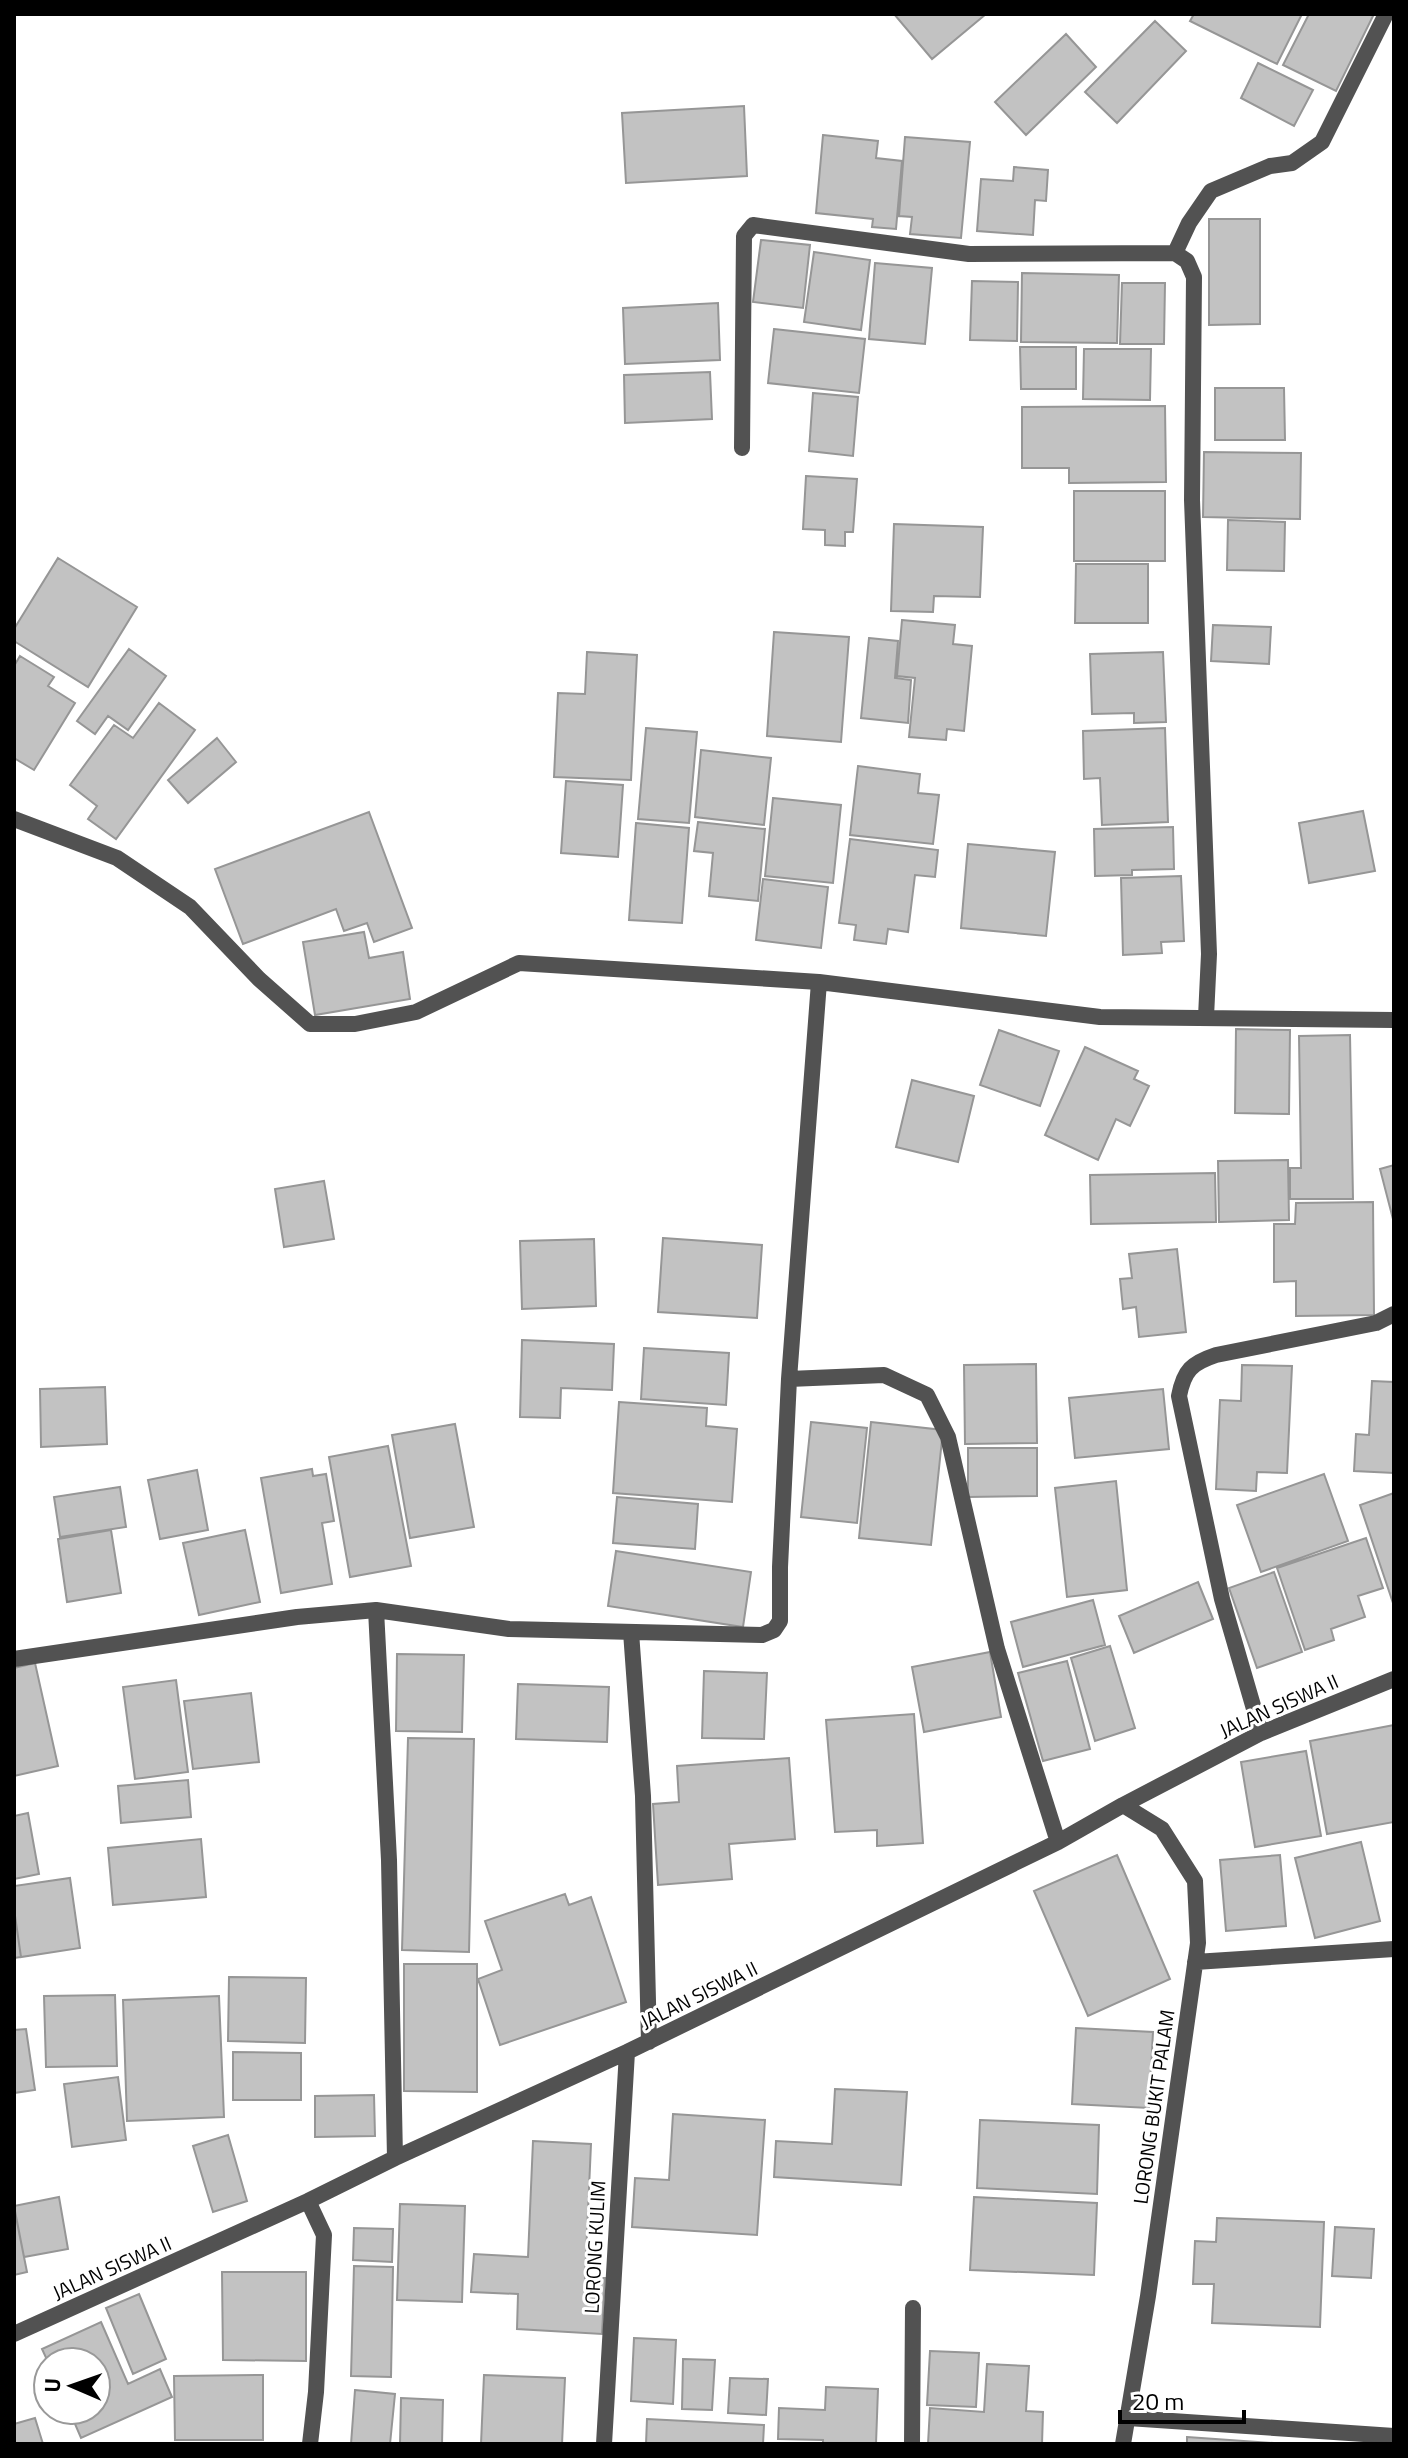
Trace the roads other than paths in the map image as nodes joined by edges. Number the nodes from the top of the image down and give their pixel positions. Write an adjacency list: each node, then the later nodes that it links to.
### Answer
1 (1386, 14): 2 (street)
2 (1175, 253): 3 (street); 6 (street)
3 (742, 448)
4 (14, 819): 5 (street)
5 (819, 982): 6 (street); 9 (street)
6 (1206, 1017): 7 (street)
7 (1394, 1020)
8 (1394, 1314): 14 (street)
9 (789, 1379): 11 (street); 16 (street)
10 (376, 1610): 11 (street); 12 (street); 21 (street)
11 (631, 1632): 19 (street)
12 (14, 1659)
13 (1394, 1679): 14 (street, JALAN SISWA II)
14 (1261, 1733): 15 (street, JALAN SISWA II)
15 (1123, 1805): 16 (street, JALAN SISWA II); 18 (street, LORONG BUKIT PALAM)
16 (1058, 1842): 19 (street, JALAN SISWA II)
17 (1394, 1949): 18 (street)
18 (1195, 1962): 25 (street, LORONG BUKIT PALAM)
19 (649, 2042): 20 (street, JALAN SISWA II)
20 (627, 2052): 21 (street, JALAN SISWA II); 28 (street, LORONG KULIM)
21 (395, 2158): 22 (street, JALAN SISWA II)
22 (308, 2201): 24 (street, JALAN SISWA II); 27 (street)
23 (913, 2308): 29 (street)
24 (14, 2334)
25 (1128, 2418): 26 (street); 30 (street, LORONG BUKIT PALAM)
26 (1394, 2436)
27 (310, 2444)
28 (604, 2444)
29 (912, 2444)
30 (1123, 2444)

